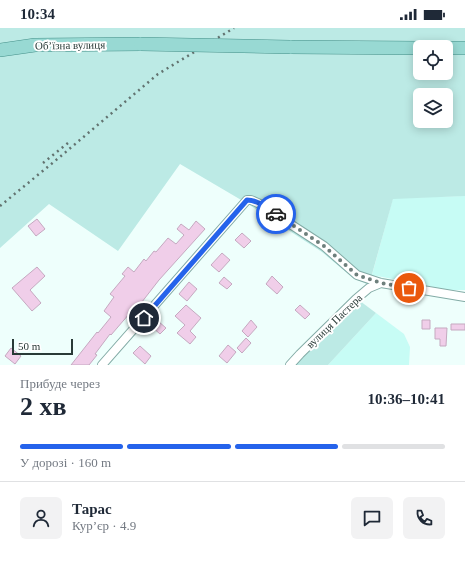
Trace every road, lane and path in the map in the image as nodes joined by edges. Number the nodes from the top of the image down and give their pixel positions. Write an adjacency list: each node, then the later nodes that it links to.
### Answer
1 (413, 48): 4 (main road, Обʼїзна вулиця, bridge)
2 (453, 48): 3 (main road)
3 (465, 48)
4 (0, 50)
5 (381, 283): 6 (street); 7 (street); 8 (street, вулиця Пастера)
6 (465, 297)
7 (102, 365)
8 (290, 365)

